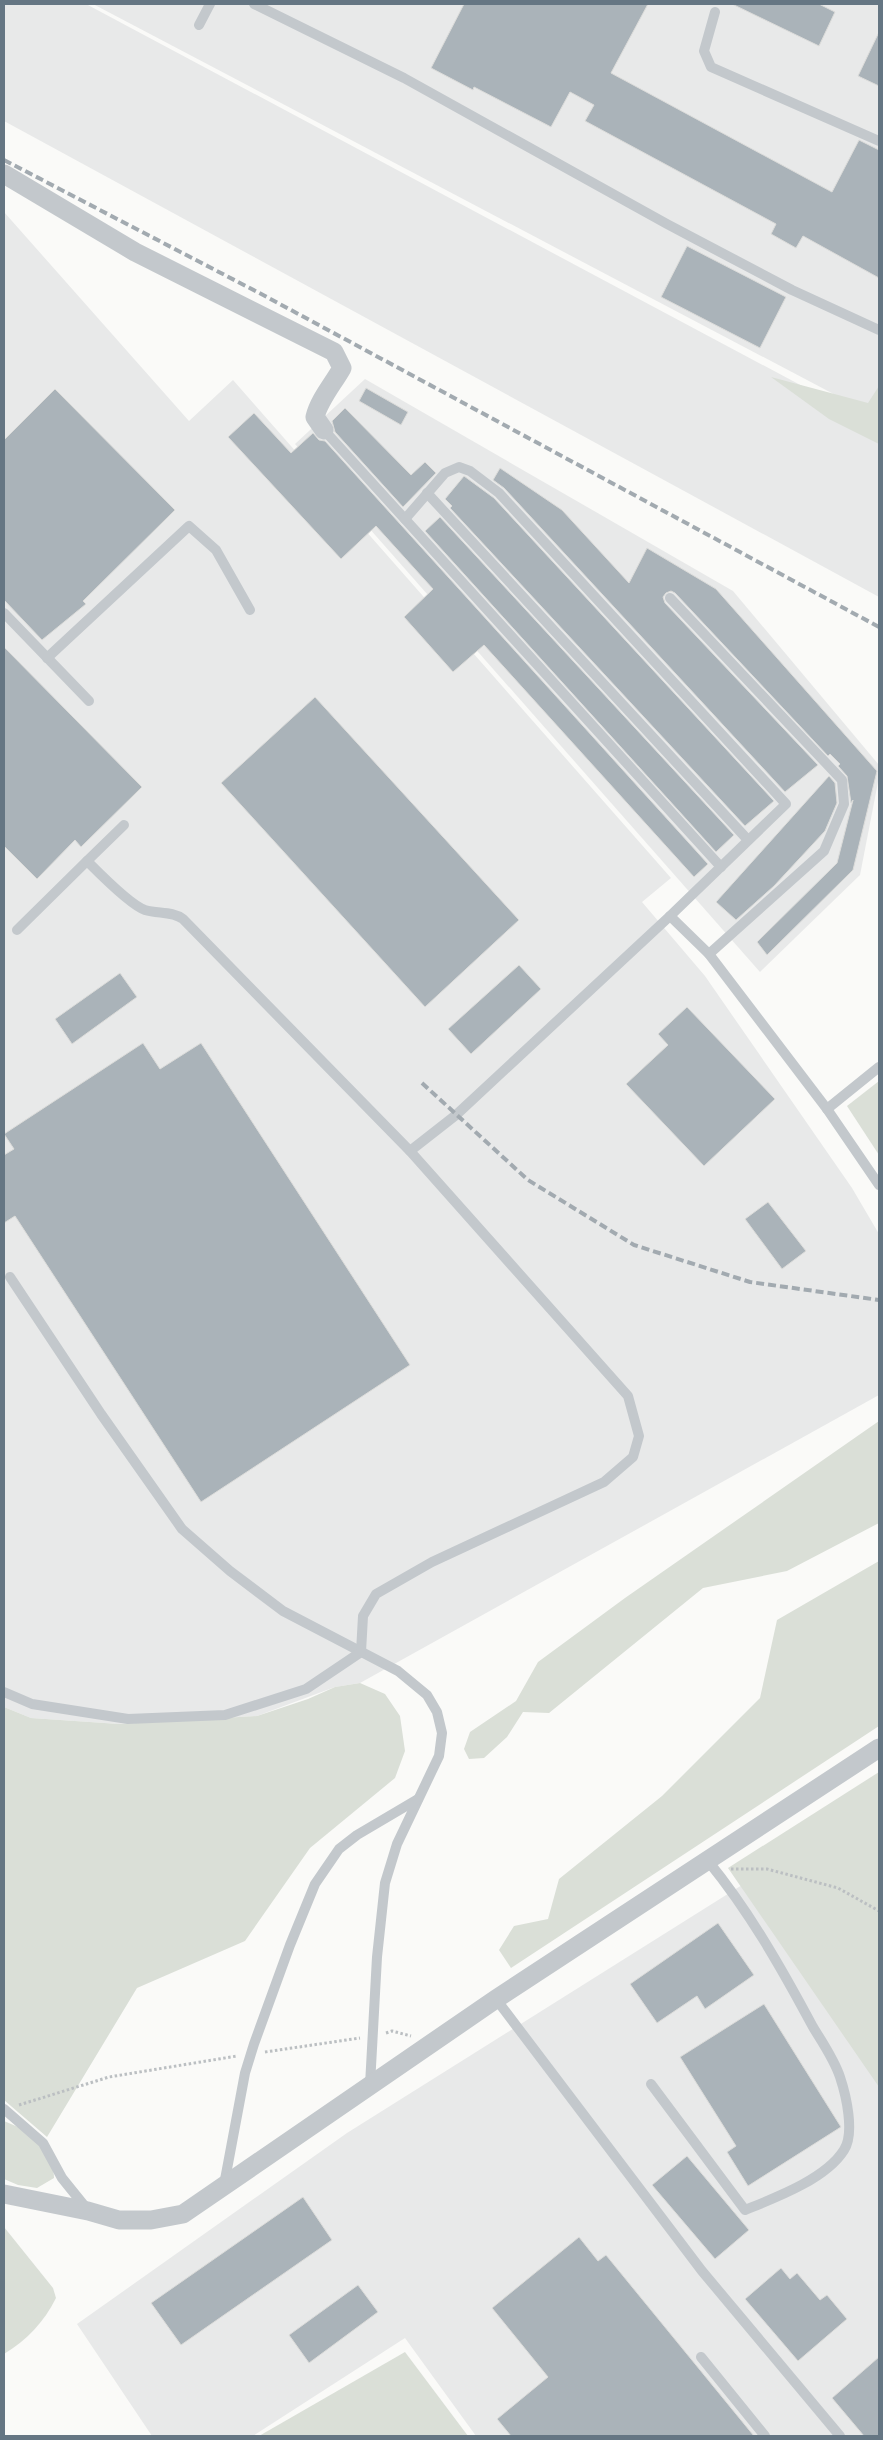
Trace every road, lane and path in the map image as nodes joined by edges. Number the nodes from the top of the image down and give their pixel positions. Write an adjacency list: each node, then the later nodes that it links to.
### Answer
1 (210, 4): 4 (lane)
2 (254, 4): 7 (lane)
3 (715, 12): 5 (lane)
4 (199, 25)
5 (879, 141)
6 (4, 174): 8 (street)
7 (879, 330)
8 (324, 430): 10 (lane)
9 (427, 493): 10 (lane); 17 (lane); 17 (lane)
10 (405, 519): 19 (lane)
11 (670, 598): 22 (lane)
12 (250, 610): 14 (lane)
13 (4, 612): 14 (lane)
14 (47, 658): 15 (lane)
15 (89, 701)
16 (124, 825): 18 (lane)
17 (748, 840): 19 (lane)
18 (87, 861): 21 (lane); 25 (lane)
19 (721, 866): 20 (lane)
20 (670, 916): 22 (lane); 25 (lane)
21 (17, 930)
22 (709, 954): 24 (lane)
23 (879, 1067): 24 (lane)
24 (827, 1108): 26 (lane)
25 (410, 1151): 28 (lane)
26 (879, 1185)
27 (10, 1277): 28 (lane)
28 (361, 1652): 29 (lane); 31 (lane)
29 (4, 1692)
30 (879, 1748): 32 (street)
31 (419, 1798): 35 (lane); 37 (lane)
32 (712, 1865): 33 (path); 34 (street); 38 (lane)
33 (879, 1911)
34 (496, 1999): 36 (street); 46 (lane)
35 (373, 2036): 36 (path); 37 (path); 39 (lane)
36 (430, 2044): 39 (street)
37 (251, 2054): 40 (path); 41 (lane)
38 (651, 2084)
39 (370, 2085): 41 (street)
40 (4, 2109): 43 (lane)
41 (224, 2185): 43 (street)
42 (4, 2194): 43 (street)
43 (88, 2211)
44 (700, 2357): 45 (lane)
45 (764, 2436)
46 (840, 2436)

